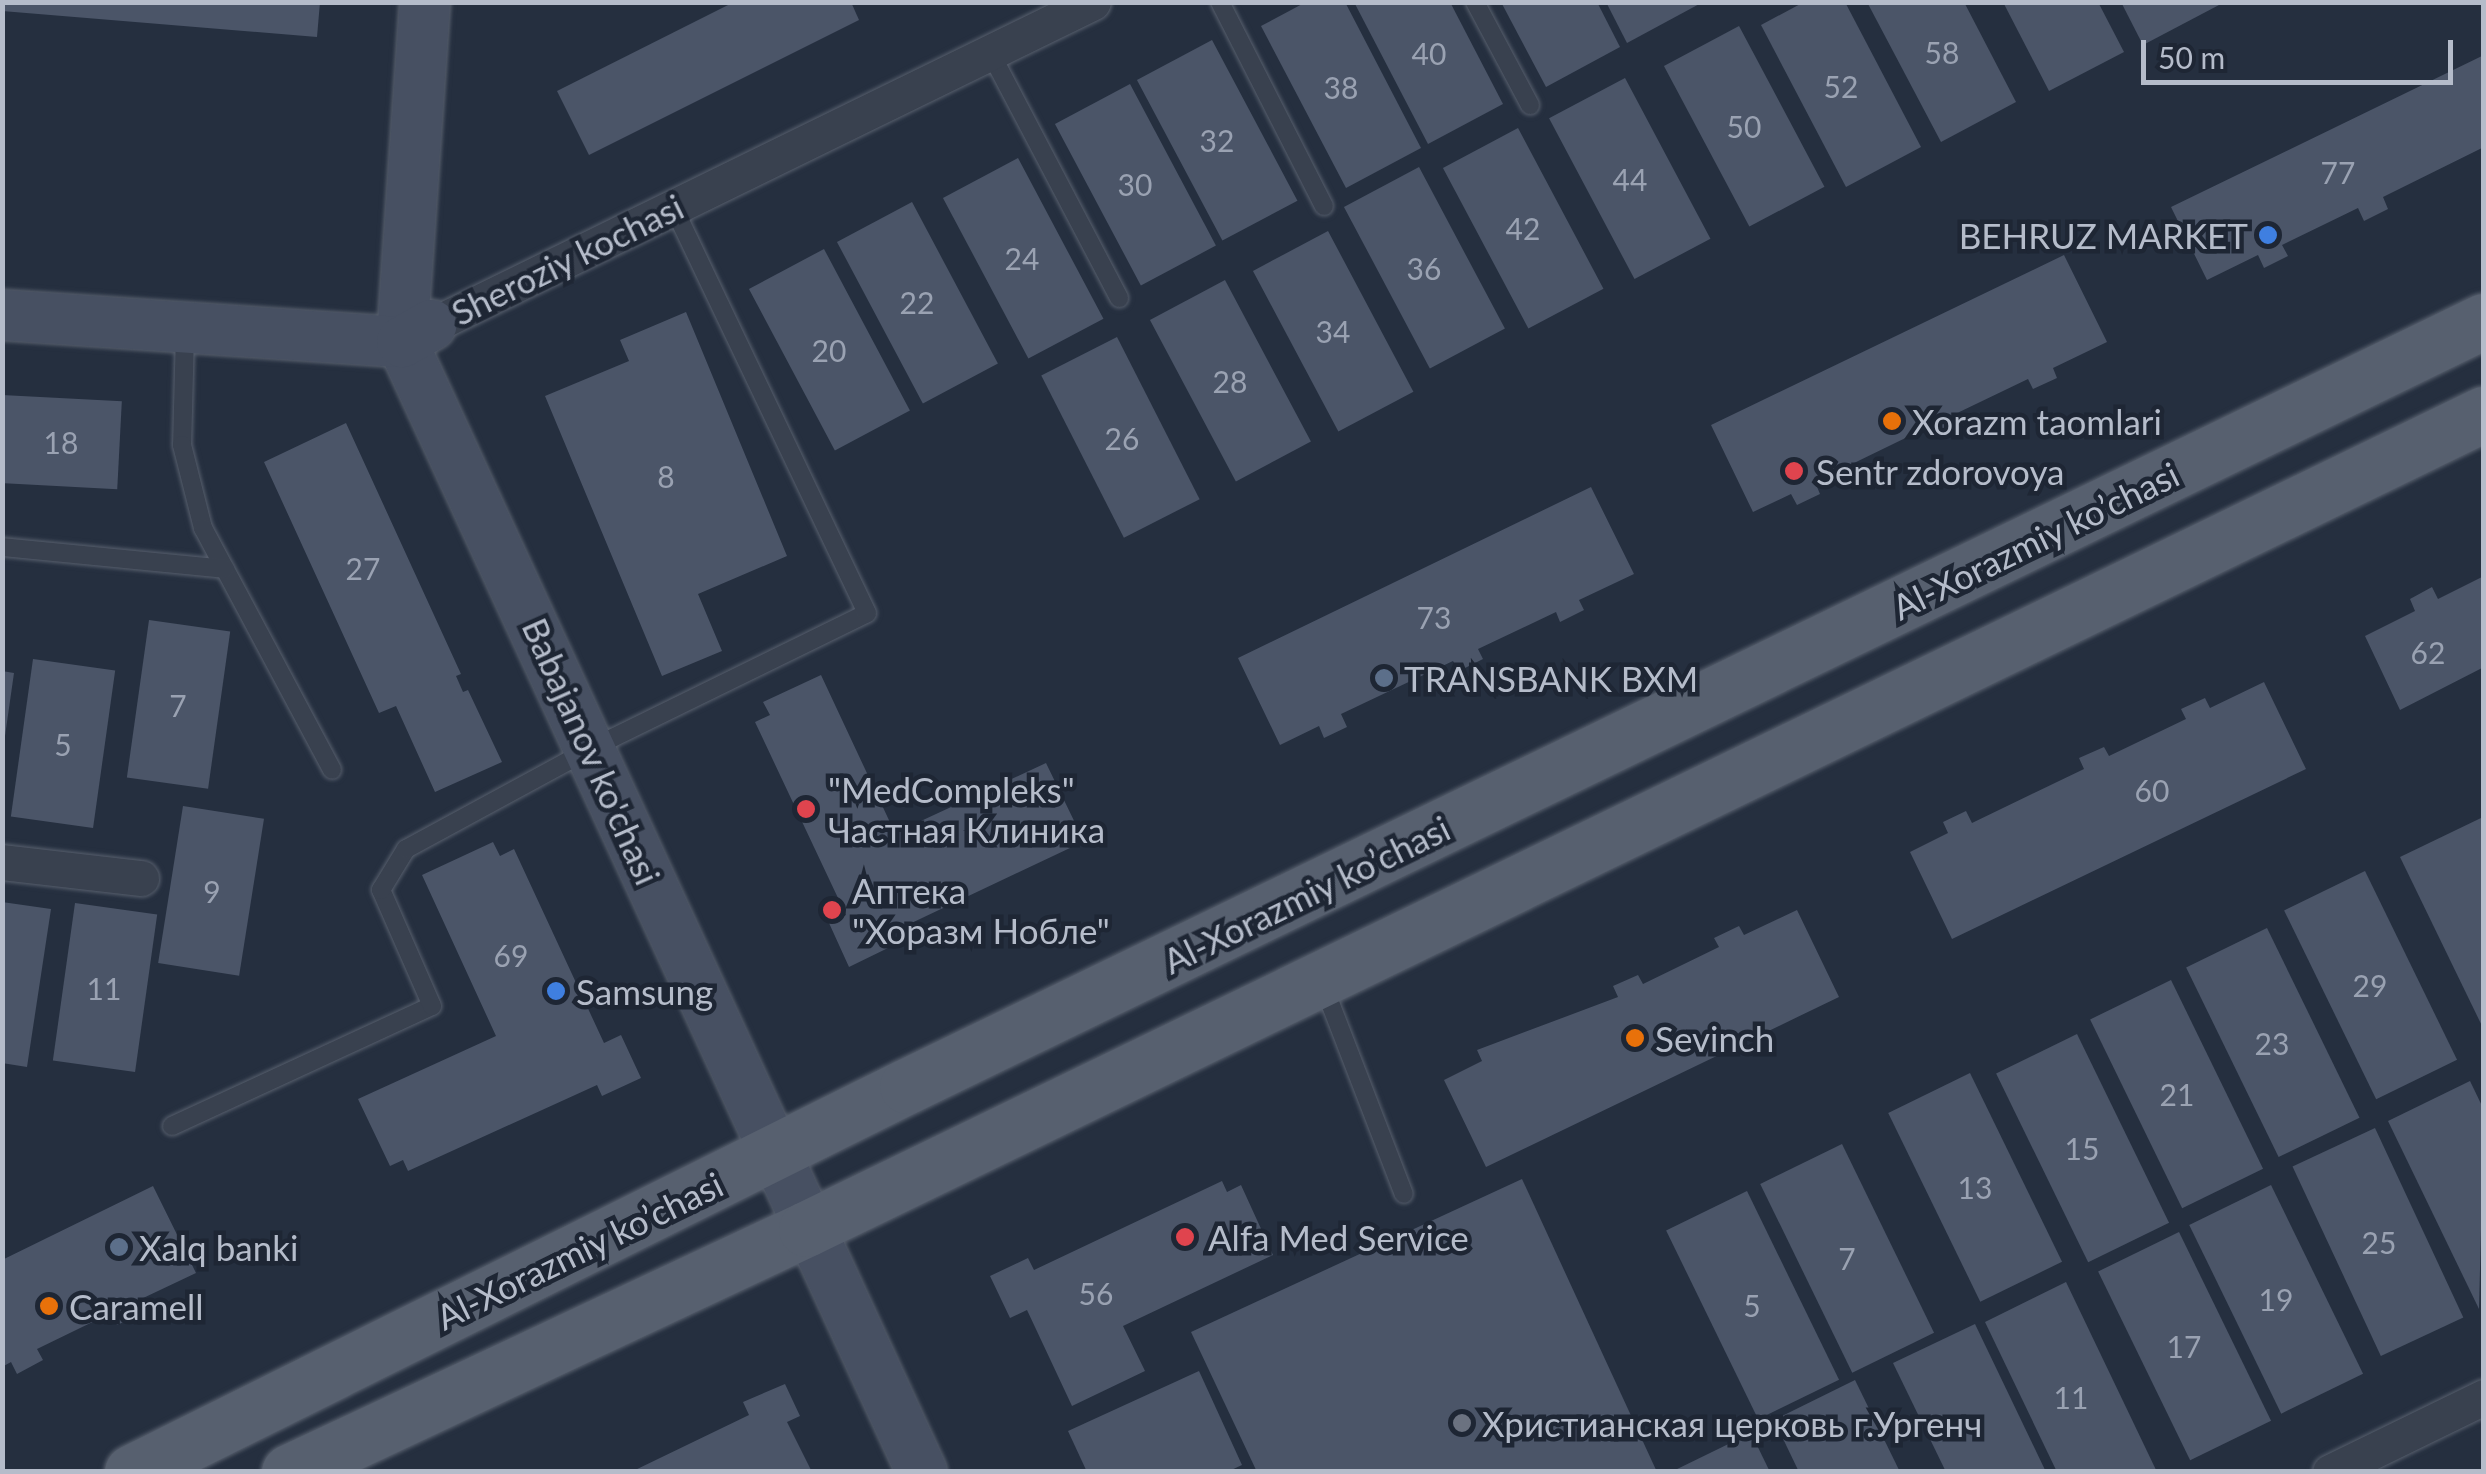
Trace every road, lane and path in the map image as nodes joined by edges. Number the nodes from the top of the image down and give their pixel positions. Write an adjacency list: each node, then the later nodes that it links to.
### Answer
1 (425, 2): 13 (street, Babajanov ko'chasi)
2 (1093, 2): 5 (street, Sheroziy kochasi)
3 (1220, 2): 7 (lane)
4 (1475, 2): 6 (lane)
5 (990, 52): 8 (street, Sheroziy kochasi); 9 (lane)
6 (1530, 105)
7 (1324, 206)
8 (673, 208): 13 (street, Sheroziy kochasi); 17 (lane)
9 (1119, 298)
10 (2, 315): 12 (street, Sheroziy kochasi)
11 (2484, 322): 23 (main road, Al-Xorazmiy ko’chasi)
12 (185, 327): 13 (street, Sheroziy kochasi); 16 (lane)
13 (419, 332): 17 (street, Babajanov ko'chasi)
14 (2484, 414): 21 (main road)
15 (2, 547): 16 (lane)
16 (225, 569): 18 (lane)
17 (592, 748): 22 (lane); 23 (street, Babajanov ko'chasi)
18 (332, 770)
19 (2, 862): 20 (street)
20 (142, 878)
21 (1320, 977): 24 (lane); 25 (main road)
22 (172, 1126)
23 (772, 1156): 25 (street, Babajanov ko'chasi); 27 (main road, Al-Xorazmiy ko’chasi)
24 (1404, 1194)
25 (806, 1229): 28 (main road); 29 (street, Babajanov ko'chasi)
26 (2484, 1397): 30 (street)
27 (132, 1472)
28 (289, 1472)
29 (922, 1472)
30 (2330, 1472)

